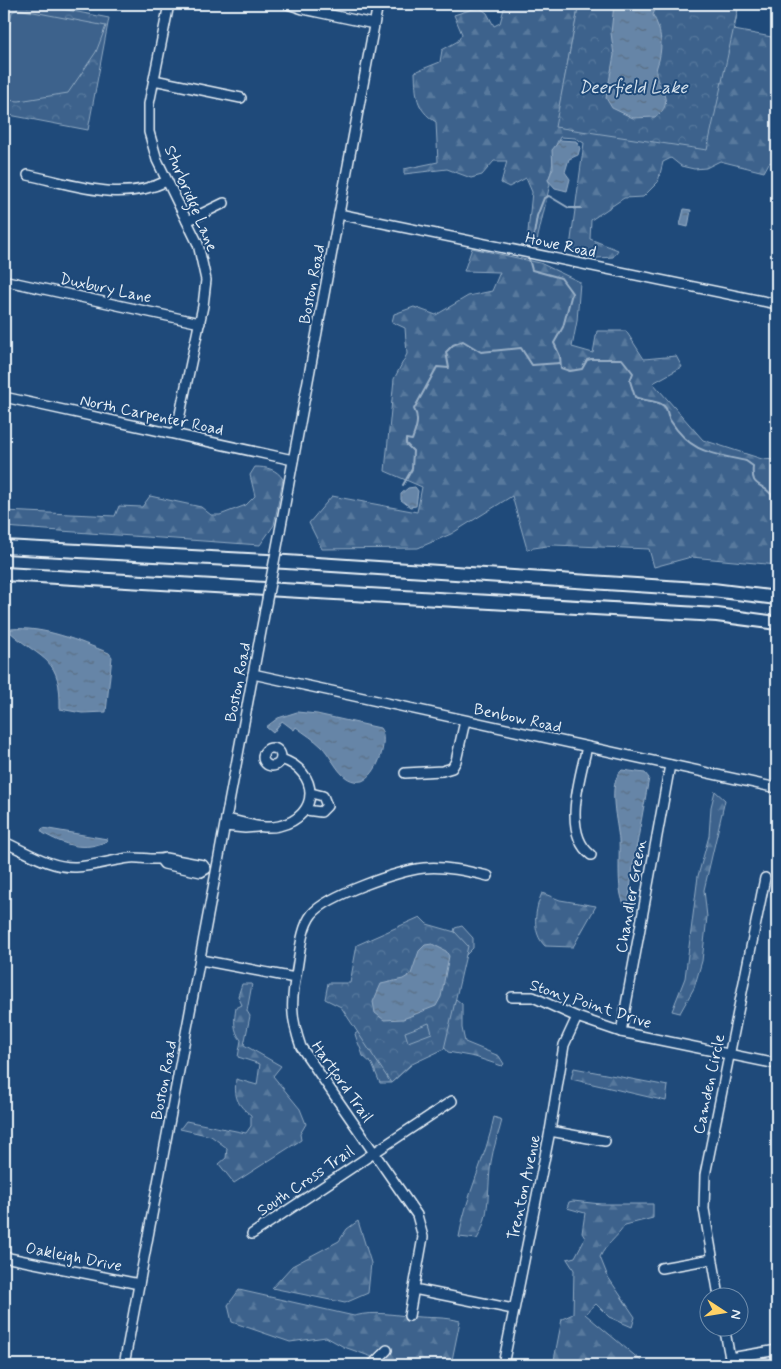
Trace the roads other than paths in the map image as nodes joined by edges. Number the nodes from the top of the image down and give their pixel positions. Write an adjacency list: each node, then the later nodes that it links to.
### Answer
1 (169, 4): 5 (street, Sturbridge Lane)
2 (288, 4): 4 (street)
3 (378, 4): 4 (street, Boston Road)
4 (374, 24): 10 (street, Boston Road)
5 (154, 80): 6 (street); 8 (street, Sturbridge Lane)
6 (241, 98)
7 (28, 175): 8 (street)
8 (167, 181): 11 (street, Sturbridge Lane)
9 (224, 203): 11 (street)
10 (339, 214): 13 (street, Howe Road); 17 (street, Boston Road)
11 (187, 221): 14 (street, Sturbridge Lane)
12 (7, 281): 14 (street, Duxbury Lane)
13 (777, 304)
14 (200, 323): 16 (street, Sturbridge Lane)
15 (4, 397): 16 (street, North Carpenter Road)
16 (176, 433): 17 (street, North Carpenter Road)
17 (293, 460): 22 (street, Boston Road, bridge)
18 (4, 547): 20 (highway)
19 (4, 574): 21 (highway)
20 (777, 598)
21 (777, 622)
22 (253, 674): 23 (street, Benbow Road); 31 (street, Boston Road)
23 (465, 721): 24 (street, Benbow Road); 27 (street)
24 (587, 747): 26 (street, Benbow Road); 33 (street)
25 (281, 759): 29 (street)
26 (670, 765): 28 (street, Benbow Road); 41 (street, Chandler Green)
27 (405, 773)
28 (777, 788)
29 (311, 793): 30 (street); 30 (street)
30 (306, 810): 31 (street)
31 (225, 822): 34 (street, Boston Road)
32 (4, 842): 34 (street)
33 (591, 855)
34 (217, 871): 37 (street, Boston Road)
35 (488, 876): 38 (street, Hartford Trail)
36 (765, 878): 42 (street, Camden Circle)
37 (201, 960): 38 (street); 52 (street, Boston Road)
38 (295, 978): 47 (street, Hartford Trail)
39 (512, 997): 40 (street, Stony Point Drive)
40 (577, 1017): 41 (street, Stony Point Drive); 45 (street, Trenton Avenue)
41 (621, 1032): 42 (street, Stony Point Drive)
42 (729, 1056): 43 (street, Stony Point Drive); 50 (street, Camden Circle)
43 (777, 1064)
44 (452, 1101): 47 (street, South Cross Trail)
45 (550, 1131): 46 (street); 55 (street, Trenton Avenue)
46 (605, 1141)
47 (374, 1152): 48 (street, South Cross Trail); 54 (street, Hartford Trail)
48 (252, 1234)
49 (4, 1257): 52 (street, Oakleigh Drive)
50 (712, 1258): 51 (street); 53 (street, Camden Circle)
51 (660, 1268)
52 (139, 1284): 60 (street, Boston Road)
53 (717, 1286)
54 (414, 1289): 55 (street); 56 (street, Hartford Trail)
55 (513, 1309): 62 (street, Trenton Avenue)
56 (408, 1316)
57 (726, 1336): 59 (street)
58 (387, 1350): 61 (street)
59 (777, 1350)
60 (124, 1365)
61 (372, 1365)
62 (503, 1365)

